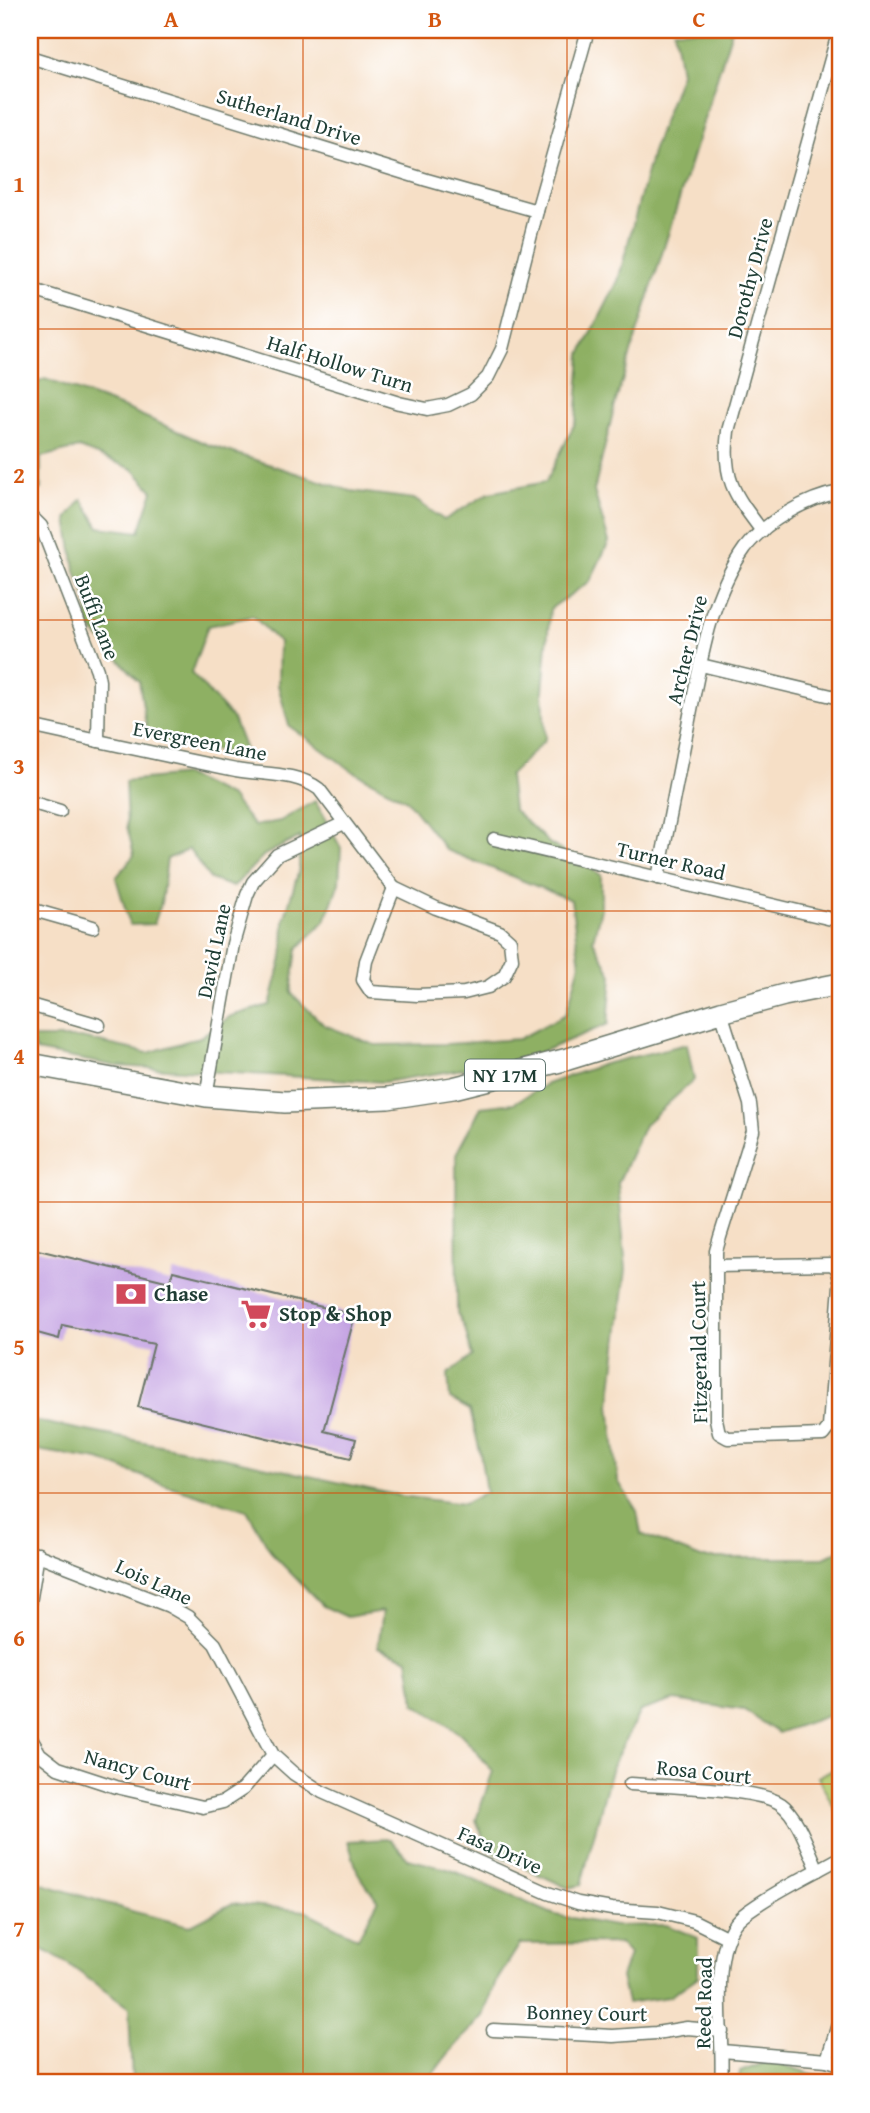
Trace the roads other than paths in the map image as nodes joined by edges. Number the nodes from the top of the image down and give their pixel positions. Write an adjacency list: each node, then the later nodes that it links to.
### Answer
1 (588, 30): 4 (street, Half Hollow Turn)
2 (839, 30): 8 (street, Dorothy Drive)
3 (30, 57): 4 (street, Sutherland Drive)
4 (537, 211): 5 (street, Half Hollow Turn)
5 (30, 289)
6 (840, 492): 8 (street, Archer Drive)
7 (30, 515): 12 (street, Buffi Lane)
8 (762, 531): 9 (street, Archer Drive)
9 (701, 665): 10 (street); 17 (street, Archer Drive)
10 (840, 698)
11 (30, 726): 12 (street, Evergreen Lane)
12 (99, 741): 15 (street, Evergreen Lane)
13 (30, 802): 14 (street)
14 (60, 811)
15 (344, 823): 18 (street, Evergreen Lane); 27 (street, David Lane)
16 (494, 839): 17 (street, Turner Road)
17 (658, 878): 20 (street, Turner Road)
18 (394, 888): 18 (street)
19 (30, 909): 21 (street)
20 (840, 921)
21 (93, 927)
22 (840, 984): 24 (main road, NY 17M)
23 (30, 1005): 25 (street)
24 (721, 1012): 27 (main road, NY 17M); 28 (street, Fitzgerald Court)
25 (99, 1025)
26 (30, 1064): 27 (main road, NY 17M)
27 (206, 1096)
28 (716, 1266): 29 (street, Fitzgerald Court); 30 (street, Fitzgerald Court)
29 (840, 1280)
30 (840, 1286)
31 (34, 1553): 32 (street); 34 (street, Lois Lane)
32 (30, 1603)
33 (30, 1737): 34 (street, Nancy Court)
34 (273, 1755): 38 (street, Fasa Drive)
35 (631, 1784): 37 (street, Rosa Court)
36 (840, 1858): 37 (street, Reed Road)
37 (818, 1870): 38 (street, Reed Road)
38 (727, 1938): 41 (street, Reed Road)
39 (840, 2018): 43 (street)
40 (493, 2030): 41 (street, Bonney Court)
41 (722, 2031): 42 (street, Reed Road)
42 (722, 2051): 43 (street); 44 (street, Reed Road)
43 (834, 2062)
44 (721, 2083)

